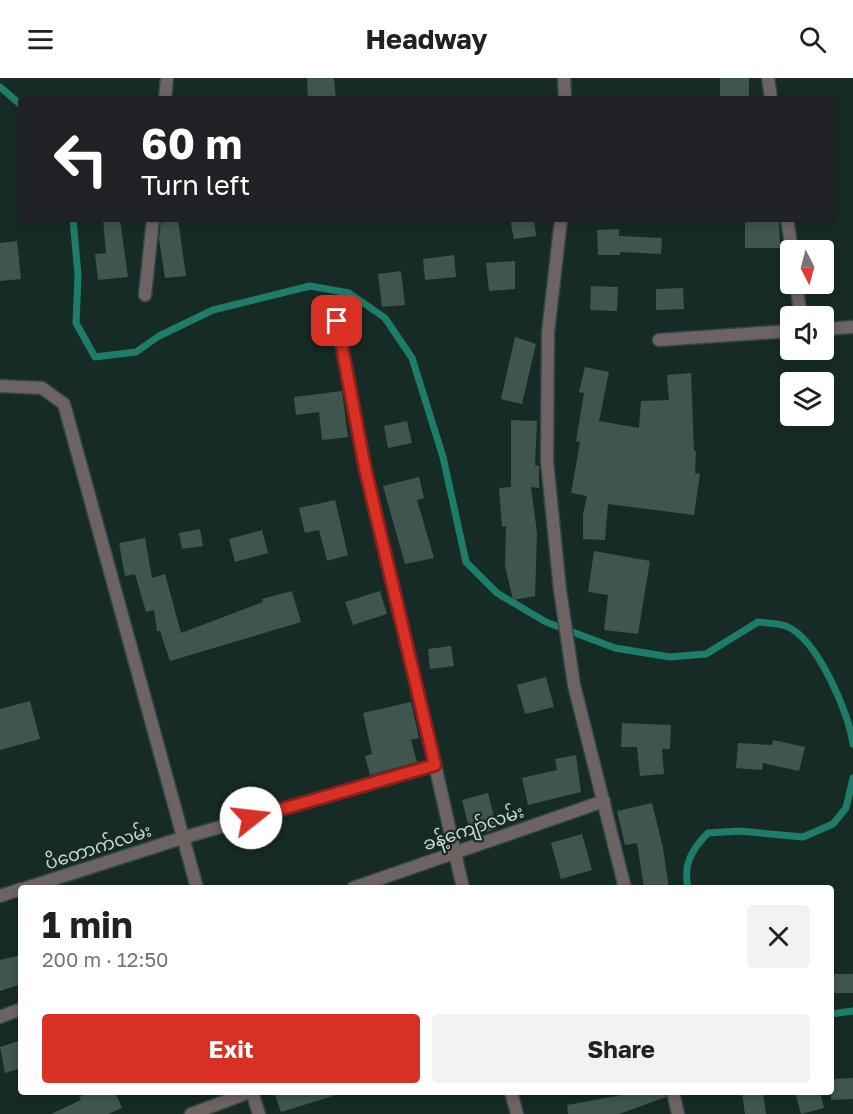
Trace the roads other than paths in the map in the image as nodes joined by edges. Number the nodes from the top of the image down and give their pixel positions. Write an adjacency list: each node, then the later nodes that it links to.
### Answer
1 (167, 78): 4 (street)
2 (564, 78): 5 (street)
3 (768, 78): 6 (street)
4 (165, 96)
5 (565, 96)
6 (771, 96)
7 (153, 222): 11 (street)
8 (561, 222): 19 (street)
9 (788, 222): 10 (street)
10 (791, 240)
11 (145, 295)
12 (337, 321): 18 (street)
13 (853, 327): 14 (street)
14 (834, 328)
15 (780, 332): 16 (street)
16 (659, 340)
17 (0, 386): 20 (street)
18 (435, 765): 20 (street, ပိတောက်လမ်း); 21 (street)
19 (604, 801): 21 (street, ခန့်ကျော်လမ်း); 26 (street)
20 (182, 838): 22 (street, ပိတောက်လမ်း); 23 (street)
21 (454, 853): 24 (street, ခန့်ကျော်လမ်း); 25 (street)
22 (35, 885)
23 (196, 885)
24 (362, 885)
25 (462, 885)
26 (624, 885)
27 (18, 891): 28 (street)
28 (0, 896)
29 (18, 1011): 30 (street)
30 (0, 1017)
31 (243, 1095): 36 (street)
32 (252, 1095): 37 (street)
33 (513, 1095): 38 (street)
34 (673, 1095): 35 (street)
35 (674, 1112)
36 (190, 1114)
37 (259, 1114)
38 (517, 1114)

